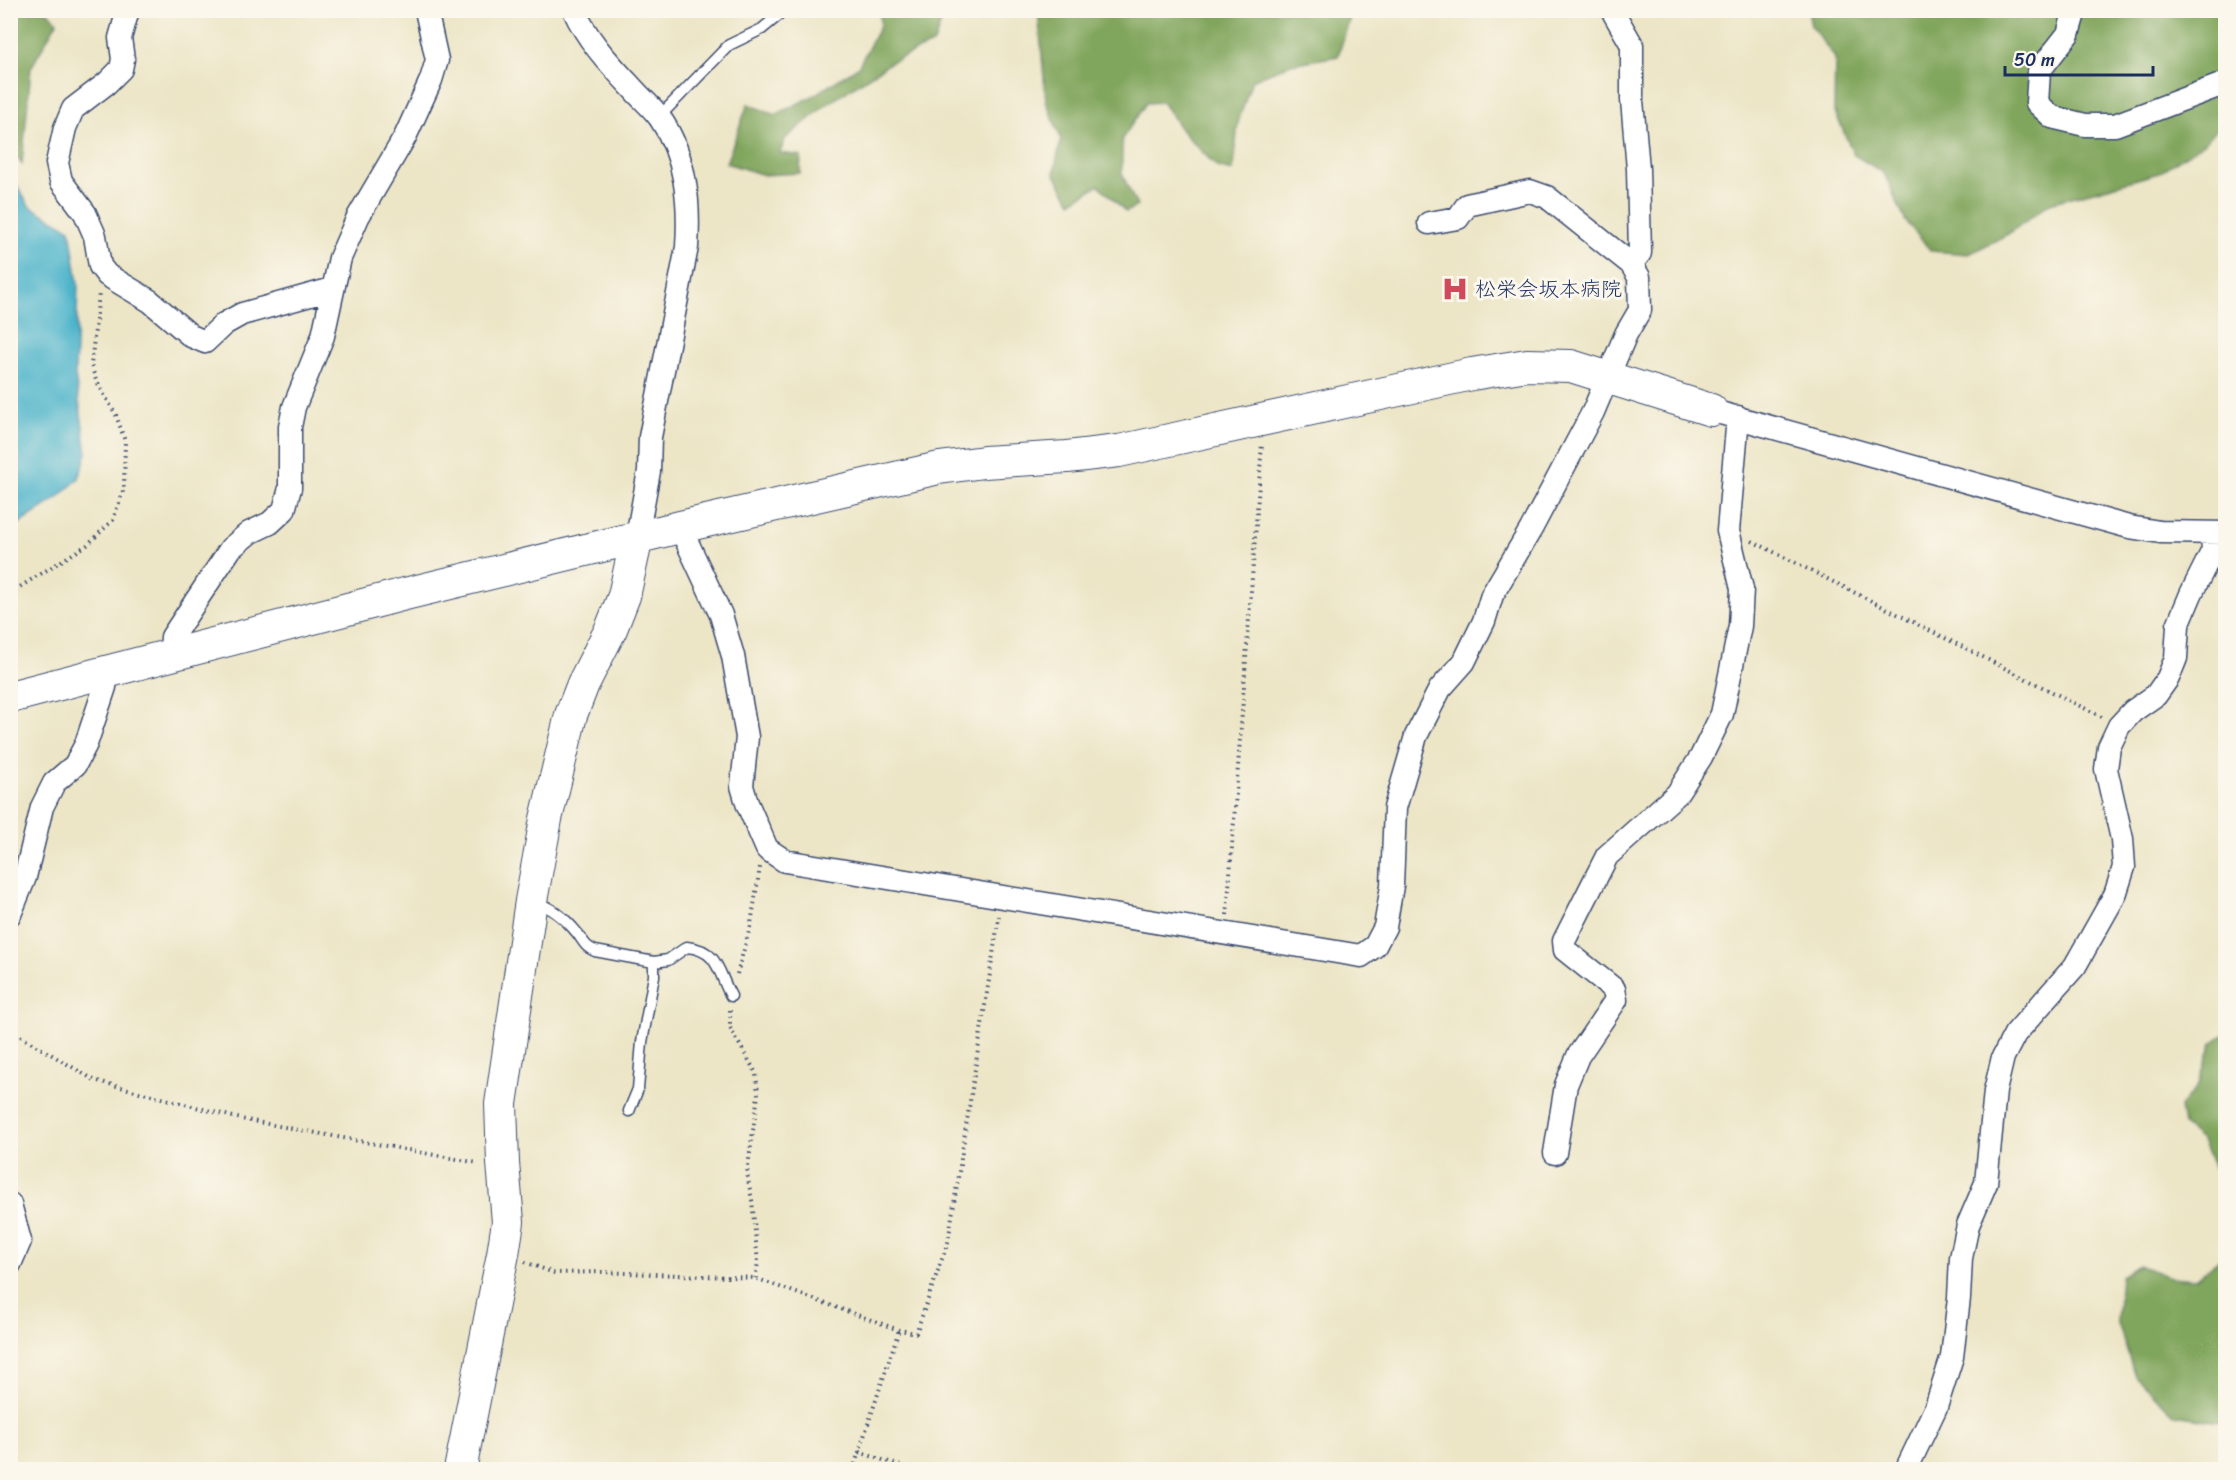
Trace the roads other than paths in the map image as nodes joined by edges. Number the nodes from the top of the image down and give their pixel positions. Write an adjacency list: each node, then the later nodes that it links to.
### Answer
1 (128, 10): 11 (street)
2 (426, 10): 11 (street)
3 (574, 10): 8 (street)
4 (781, 10): 8 (lane)
5 (1612, 10): 10 (street)
6 (2075, 10): 7 (street)
7 (2226, 83)
8 (659, 117): 16 (street)
9 (1429, 223): 10 (street)
10 (1631, 264): 12 (street)
11 (332, 289): 17 (street)
12 (1608, 377): 13 (street); 14 (street); 14 (street)
13 (1724, 414): 15 (street); 25 (street)
14 (680, 527): 16 (street)
15 (2219, 533): 29 (street)
16 (637, 537): 17 (street); 20 (street)
17 (171, 654): 18 (street)
18 (107, 673): 19 (street); 21 (street)
19 (10, 697)
20 (531, 901): 22 (lane); 28 (street)
21 (10, 914)
22 (654, 962): 23 (lane); 24 (lane)
23 (731, 996)
24 (629, 1111)
25 (1555, 1153)
26 (10, 1204): 27 (street)
27 (10, 1264)
28 (460, 1470)
29 (1906, 1470)

